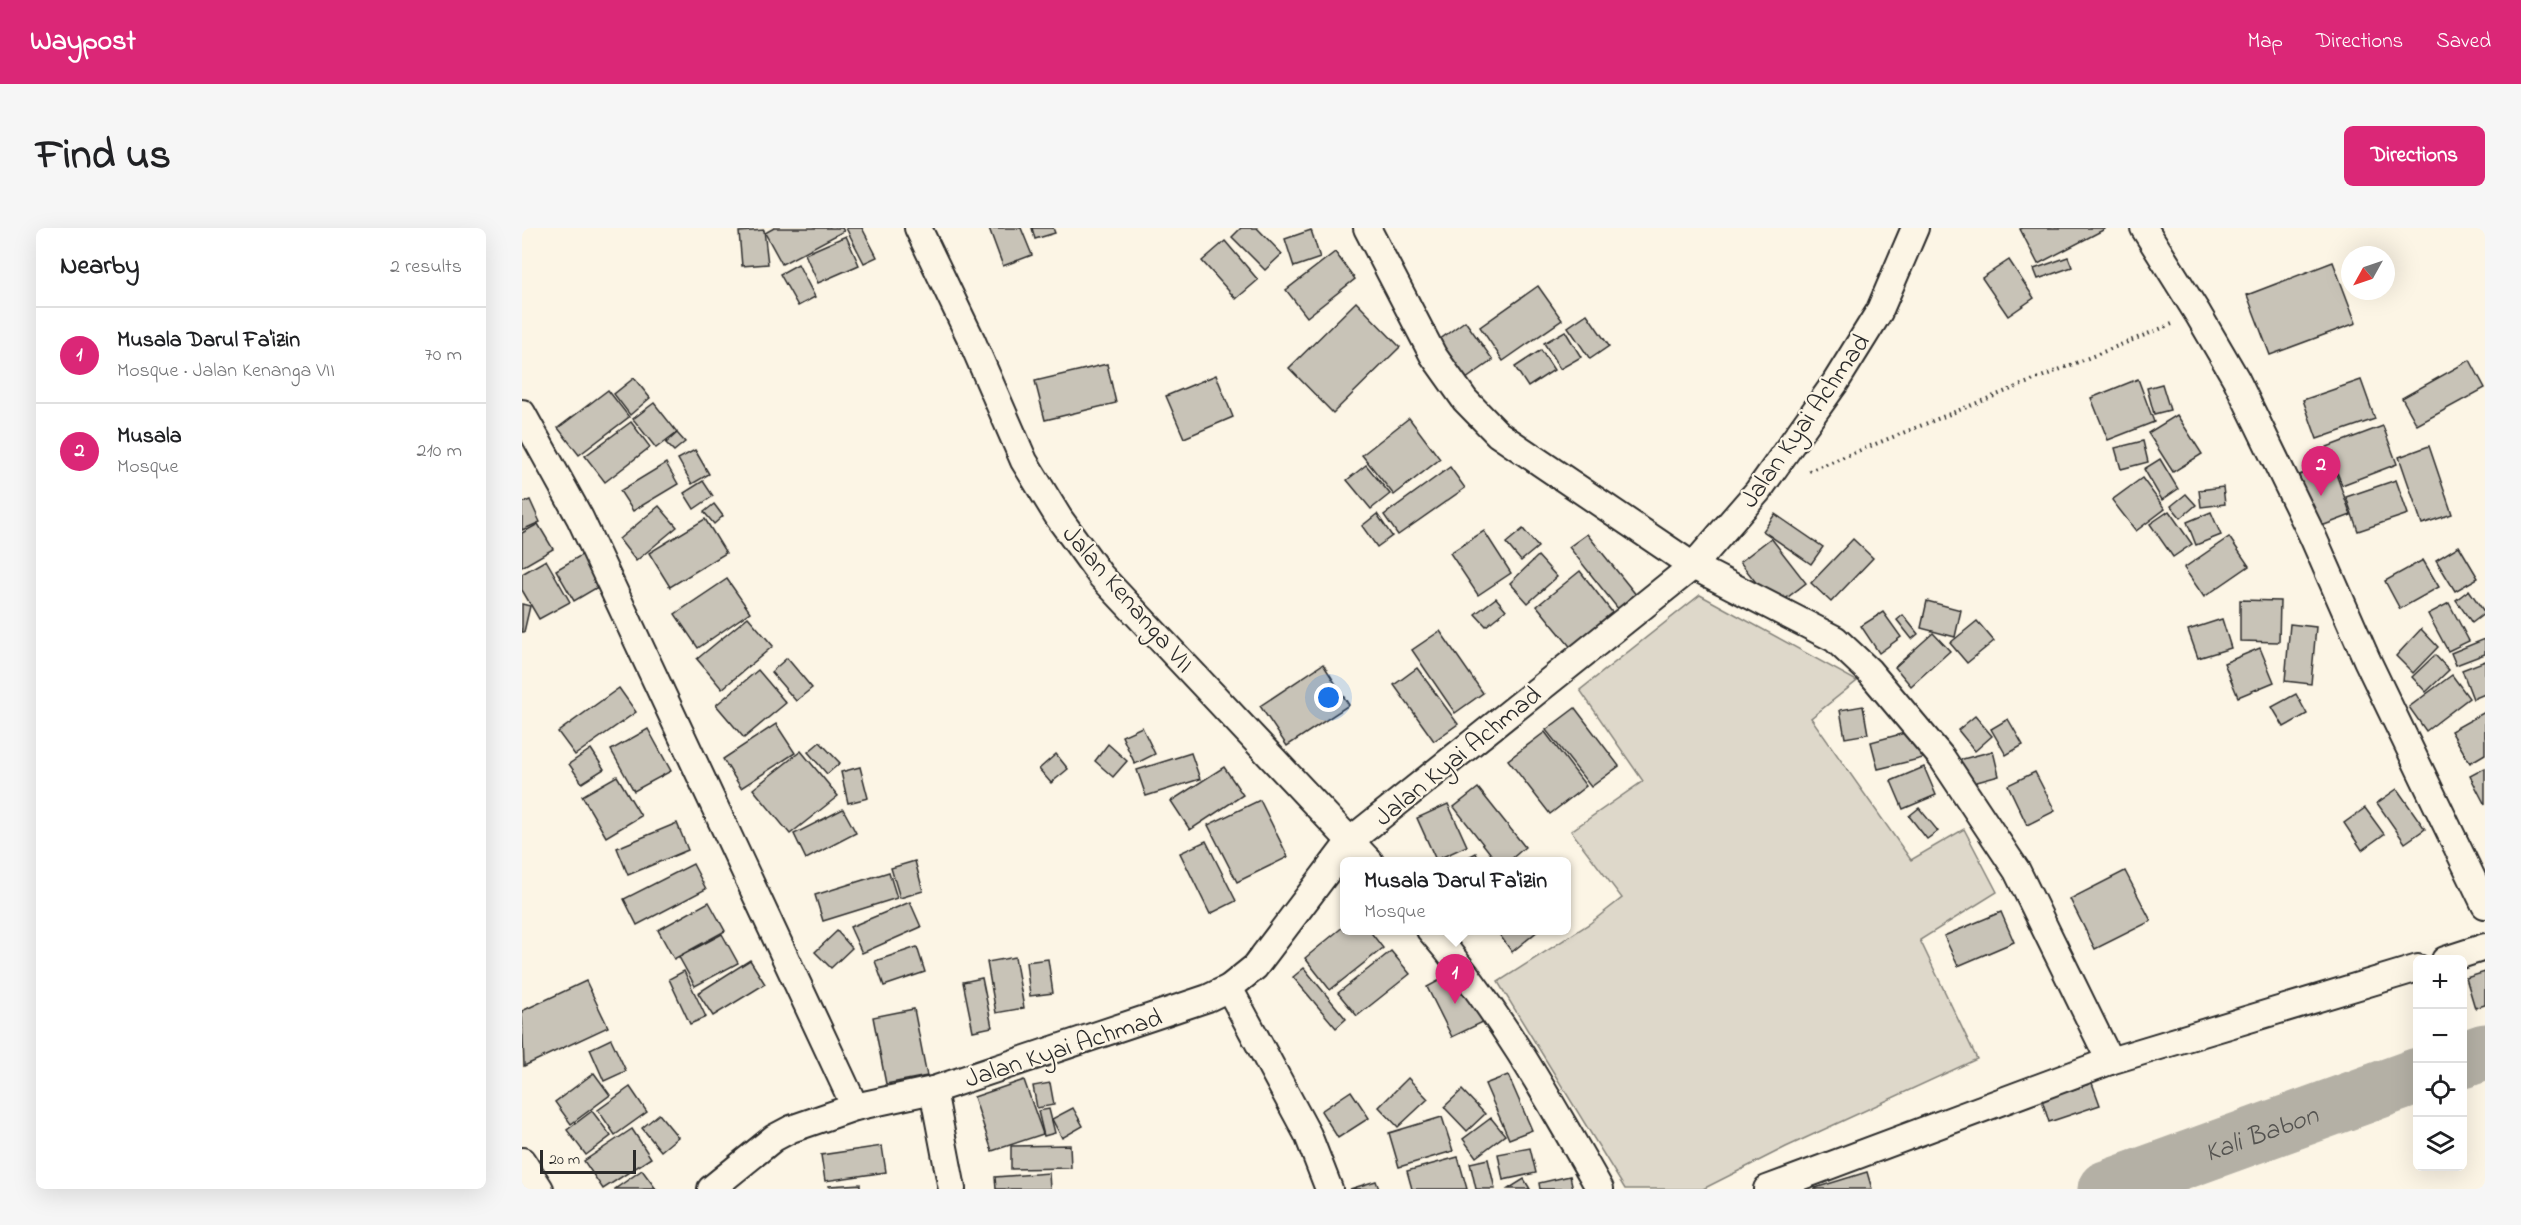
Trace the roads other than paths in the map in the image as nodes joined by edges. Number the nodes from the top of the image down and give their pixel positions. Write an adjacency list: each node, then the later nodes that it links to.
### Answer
1 (918, 228): 7 (street, Jalan Kenanga VII)
2 (1367, 228): 6 (street)
3 (1915, 228): 6 (street, Jalan Kyai Achmad)
4 (2144, 228): 9 (street)
5 (522, 413): 17 (street)
6 (1693, 566): 7 (street, Jalan Kyai Achmad); 15 (street)
7 (1351, 840): 8 (street, Jalan Kenanga VII); 14 (street, Jalan Kyai Achmad)
8 (1366, 857)
9 (2485, 905)
10 (1434, 935): 23 (street)
11 (2485, 947): 12 (street)
12 (2460, 955)
13 (2413, 970): 15 (street)
14 (1229, 988): 16 (street, Jalan Kyai Achmad); 22 (street)
15 (2110, 1061): 24 (street)
16 (933, 1090): 17 (street, Jalan Kyai Achmad); 21 (street)
17 (855, 1107): 20 (street, Jalan Kyai Achmad)
18 (522, 1161): 19 (street)
19 (540, 1189)
20 (711, 1189)
21 (952, 1189)
22 (1329, 1189)
23 (1600, 1189)
24 (1767, 1189)

